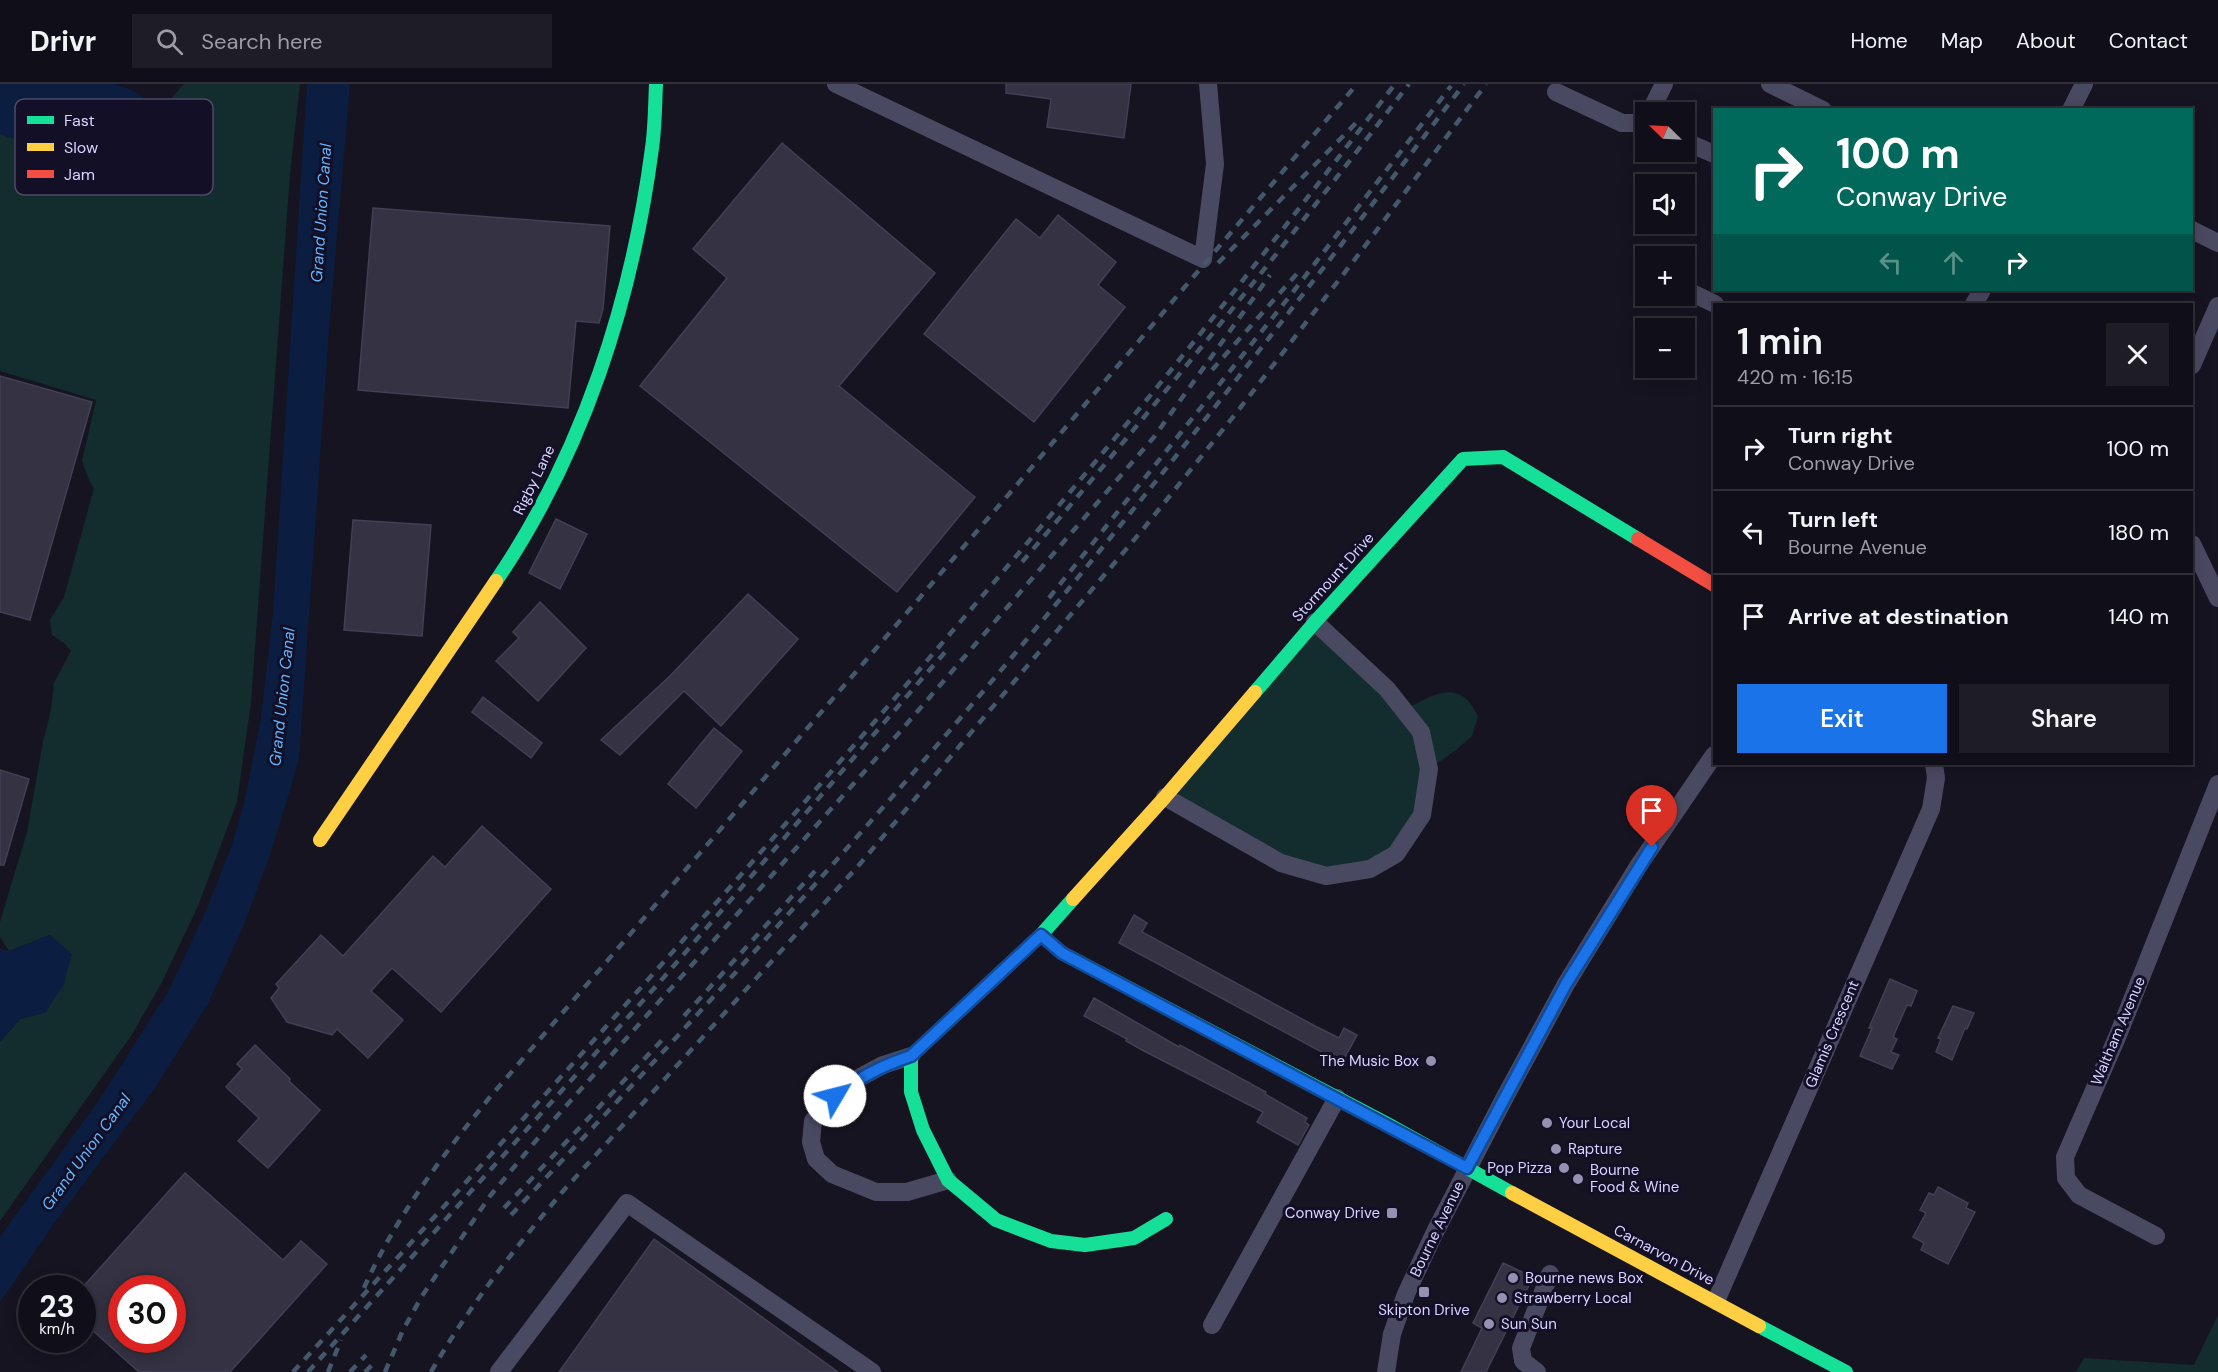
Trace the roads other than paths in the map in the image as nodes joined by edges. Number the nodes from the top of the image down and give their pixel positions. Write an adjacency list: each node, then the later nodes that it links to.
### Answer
1 (656, 84): 28 (street, Rigby Lane)
2 (836, 84): 3 (street)
3 (1208, 84)
4 (1664, 84): 8 (street)
5 (1770, 84): 9 (street)
6 (2084, 84): 10 (street)
7 (1556, 92): 11 (street)
8 (1655, 102)
9 (1819, 108)
10 (2072, 108)
11 (1635, 122)
12 (1695, 146): 13 (street)
13 (1713, 154)
14 (2193, 230): 15 (street)
15 (2218, 243)
16 (1695, 295): 17 (street)
17 (1713, 303)
18 (2218, 306): 19 (street)
19 (2193, 363)
20 (2193, 546): 22 (street)
21 (1713, 584): 23 (street, Stormount Drive)
22 (2218, 598)
23 (1314, 622): 27 (street, Stormount Drive); 27 (street)
24 (1713, 756): 32 (street, Bourne Avenue)
25 (1934, 765): 37 (street, Glamis Crescent)
26 (2218, 784): 35 (street, Waltham Avenue)
27 (1165, 796): 29 (street, Stormount Drive)
28 (320, 840)
29 (1041, 935): 30 (street, Stormount Drive); 31 (street)
30 (911, 1056): 33 (street); 33 (street)
31 (1337, 1098): 32 (street); 38 (street)
32 (1467, 1168): 37 (street, Carnarvon Drive); 41 (street, Bourne Avenue)
33 (948, 1180): 34 (street)
34 (1166, 1219)
35 (2156, 1236)
36 (1550, 1274): 42 (street)
37 (1716, 1301): 43 (street, Carnarvon Drive)
38 (1212, 1325)
39 (499, 1372): 40 (street)
40 (872, 1372)
41 (1386, 1372)
42 (1537, 1372)
43 (1846, 1372)

